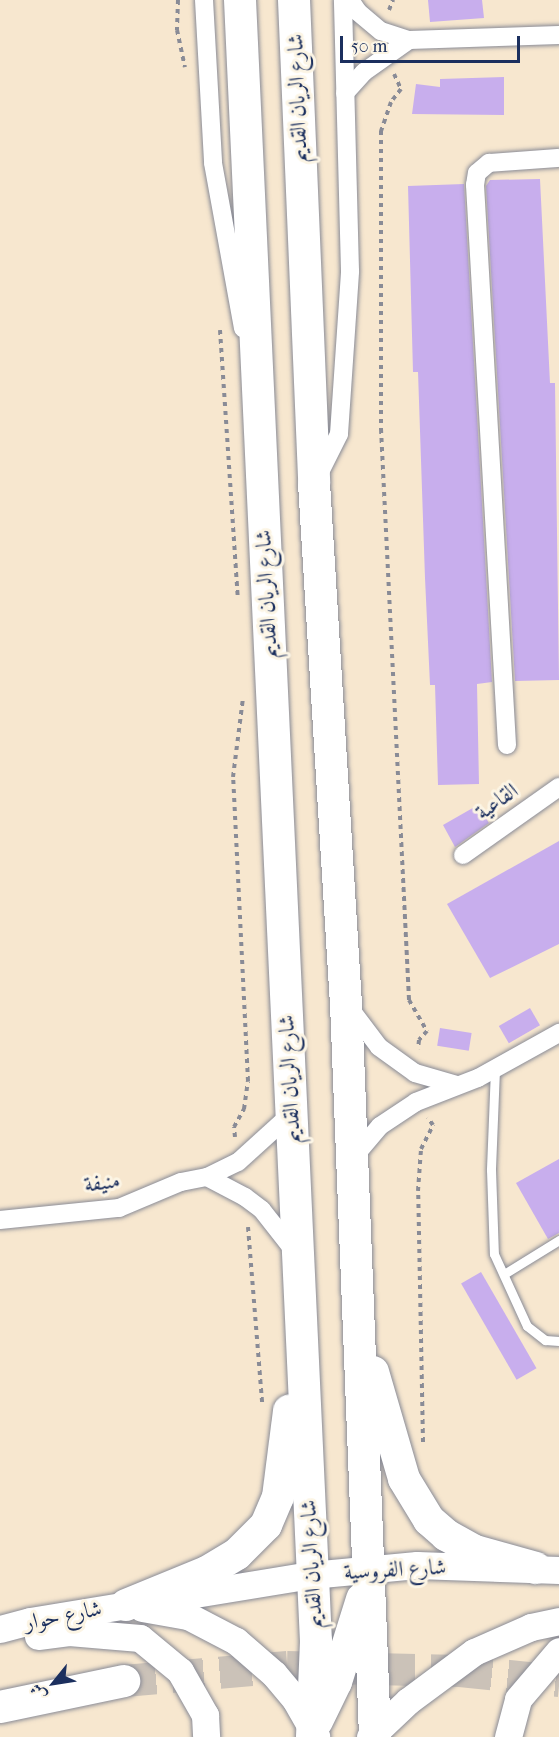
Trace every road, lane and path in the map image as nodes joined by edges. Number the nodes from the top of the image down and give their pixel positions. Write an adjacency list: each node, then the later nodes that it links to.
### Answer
1 (178, 0): 12 (path)
2 (240, 0): 16 (highway, شارع الريان القديم)
3 (294, 0): 17 (highway, شارع الريان القديم)
4 (343, 0): 13 (street, شارع الريان القديم)
5 (350, 0): 8 (street)
6 (393, 0): 8 (path)
7 (202, 4): 16 (street, شارع الريان القديم)
8 (381, 31): 10 (street)
9 (559, 35): 10 (street)
10 (408, 40): 11 (street)
11 (385, 54): 13 (street); 26 (path)
12 (187, 76)
13 (345, 93): 17 (street, شارع الريان القديم)
14 (559, 158): 20 (street)
15 (219, 320): 18 (path)
16 (259, 421): 29 (highway, شارع الريان القديم)
17 (314, 483): 23 (highway, شارع الريان القديم)
18 (238, 607)
19 (244, 690): 31 (path)
20 (507, 744)
21 (559, 787): 22 (street, القاعية)
22 (463, 855)
23 (346, 1004): 26 (street); 30 (highway, شارع الريان القديم)
24 (559, 1034): 25 (street)
25 (495, 1069): 27 (street); 37 (lane)
26 (415, 1073): 27 (street)
27 (457, 1085): 28 (street)
28 (416, 1102): 30 (street); 42 (path)
29 (291, 1114): 31 (street, منيفة); 36 (highway, شارع الريان القديم)
30 (352, 1159): 38 (highway, شارع الريان القديم)
31 (238, 1162): 32 (street, منيفة)
32 (207, 1177): 33 (street); 34 (street, منيفة)
33 (245, 1197): 36 (street); 41 (path)
34 (0, 1220)
35 (559, 1240): 37 (lane)
36 (299, 1258): 39 (highway, شارع الريان القديم)
37 (504, 1274): 40 (lane)
38 (357, 1317): 43 (highway); 44 (highway, شارع الريان القديم)
39 (300, 1321): 45 (highway, شارع الريان القديم); 46 (highway)
40 (559, 1341)
41 (263, 1409)
42 (423, 1454)
43 (547, 1569): 44 (main road, شارع الفروسية)
44 (371, 1570): 45 (main road, شارع الفروسية); 53 (highway); 56 (highway, شارع الريان القديم)
45 (311, 1575): 46 (main road, شارع الفروسية); 50 (highway, شارع الريان القديم)
46 (126, 1605): 48 (main road, شارع حوار); 55 (main road)
47 (559, 1621): 56 (main road)
48 (0, 1629)
49 (0, 1641): 57 (main road)
50 (316, 1641): 53 (highway); 55 (highway, شارع الريان القديم)
51 (559, 1651): 58 (main road)
52 (124, 1681): 54 (highway)
53 (336, 1682): 55 (highway); 56 (highway)
54 (0, 1707)
55 (312, 1735)
56 (372, 1736)
57 (206, 1737)
58 (508, 1737)

